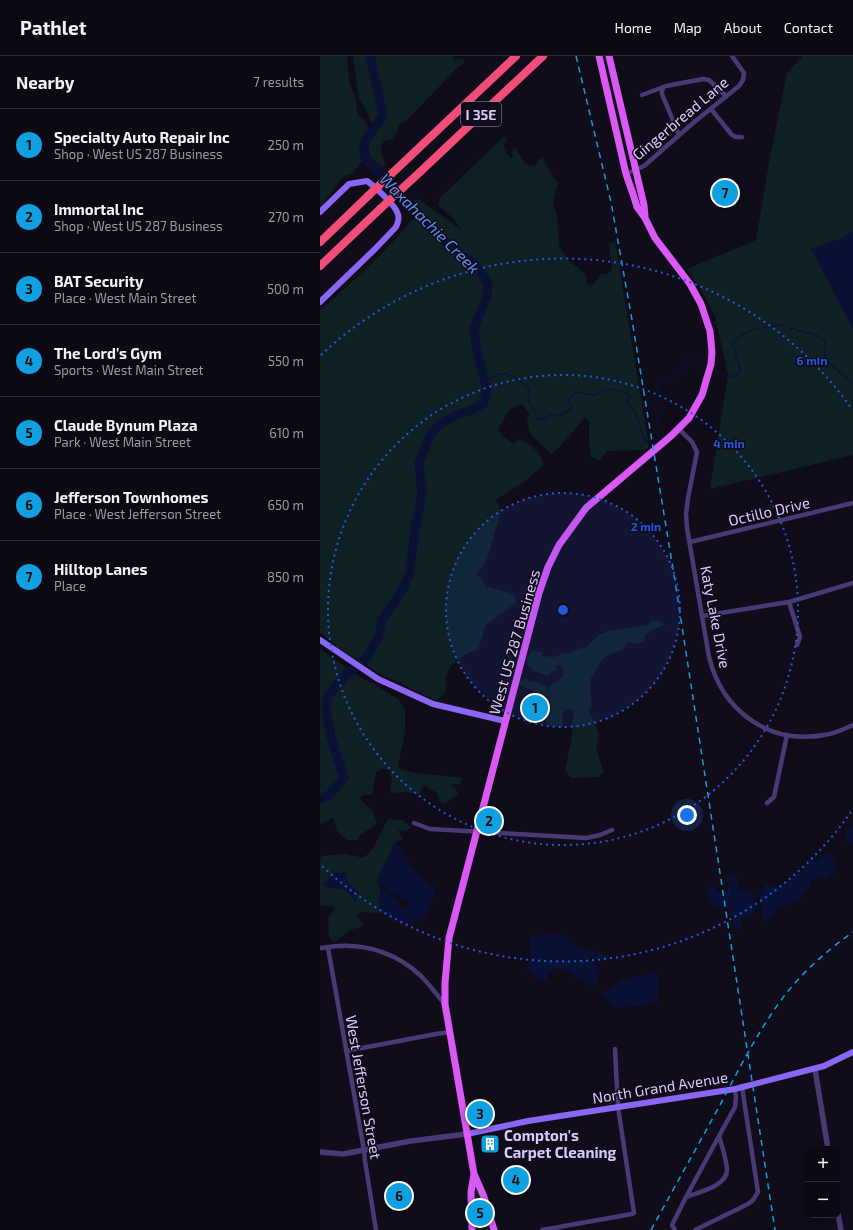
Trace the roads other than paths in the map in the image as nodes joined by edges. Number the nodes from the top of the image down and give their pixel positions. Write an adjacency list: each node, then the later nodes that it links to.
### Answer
1 (516, 56): 16 (highway, I 35E, bridge)
2 (543, 56): 17 (highway, I 35E, bridge)
3 (599, 56): 13 (main road, West US 287 Business)
4 (732, 56): 8 (street, Gingerbread Lane)
5 (610, 58): 12 (main road, West US 287 Business)
6 (666, 86): 7 (street); 8 (street); 10 (street)
7 (642, 95)
8 (726, 96): 9 (street, Gingerbread Lane)
9 (711, 108): 10 (street, Gingerbread Lane); 11 (street)
10 (680, 135): 12 (street, Gingerbread Lane)
11 (742, 136)
12 (635, 171): 13 (street, Gingerbread Lane); 15 (main road, West US 287 Business)
13 (626, 174): 15 (main road, West US 287 Business)
14 (320, 212): 18 (main road)
15 (645, 218): 19 (main road, West US 287 Business)
16 (320, 242)
17 (320, 266)
18 (320, 302)
19 (679, 429): 21 (street, Katy Lake Drive); 27 (main road, West US 287 Business)
20 (853, 503): 21 (street, Octillo Drive)
21 (690, 542): 24 (street, Katy Lake Drive)
22 (853, 583): 23 (street)
23 (789, 602): 24 (street); 26 (street)
24 (702, 616): 29 (street, Katy Lake Drive)
25 (320, 640): 27 (main road)
26 (797, 645)
27 (505, 721): 33 (main road, West US 287 Business)
28 (853, 725): 29 (street, Katy Lake Drive)
29 (787, 734): 30 (street)
30 (767, 803)
31 (414, 822): 33 (street)
32 (612, 830): 33 (street)
33 (476, 832): 36 (main road, West US 287 Business)
34 (320, 948): 35 (street)
35 (328, 948): 36 (street); 39 (street, West Jefferson Street)
36 (445, 1004): 37 (main road, West US 287 Business)
37 (450, 1032): 39 (street); 45 (main road, West US 287 Business)
38 (615, 1049): 44 (street)
39 (346, 1050): 48 (street, West Jefferson Street)
40 (853, 1052): 41 (main road, North Grand Avenue)
41 (815, 1068): 42 (main road, North Grand Avenue); 47 (street)
42 (742, 1087): 43 (main road, North Grand Avenue); 58 (street)
43 (735, 1089): 44 (main road, North Grand Avenue); 46 (street)
44 (618, 1107): 45 (main road, North Grand Avenue); 56 (street)
45 (467, 1134): 48 (street); 50 (main road, West US 287 Business)
46 (719, 1136): 51 (street); 51 (street)
47 (828, 1146)
48 (364, 1150): 49 (street); 53 (street, West Jefferson Street)
49 (320, 1152)
50 (474, 1174): 54 (main road); 55 (main road)
51 (686, 1197): 57 (street)
52 (838, 1218): 59 (street)
53 (376, 1230)
54 (472, 1230)
55 (494, 1230)
56 (542, 1230)
57 (675, 1230)
58 (695, 1230)
59 (840, 1230)

